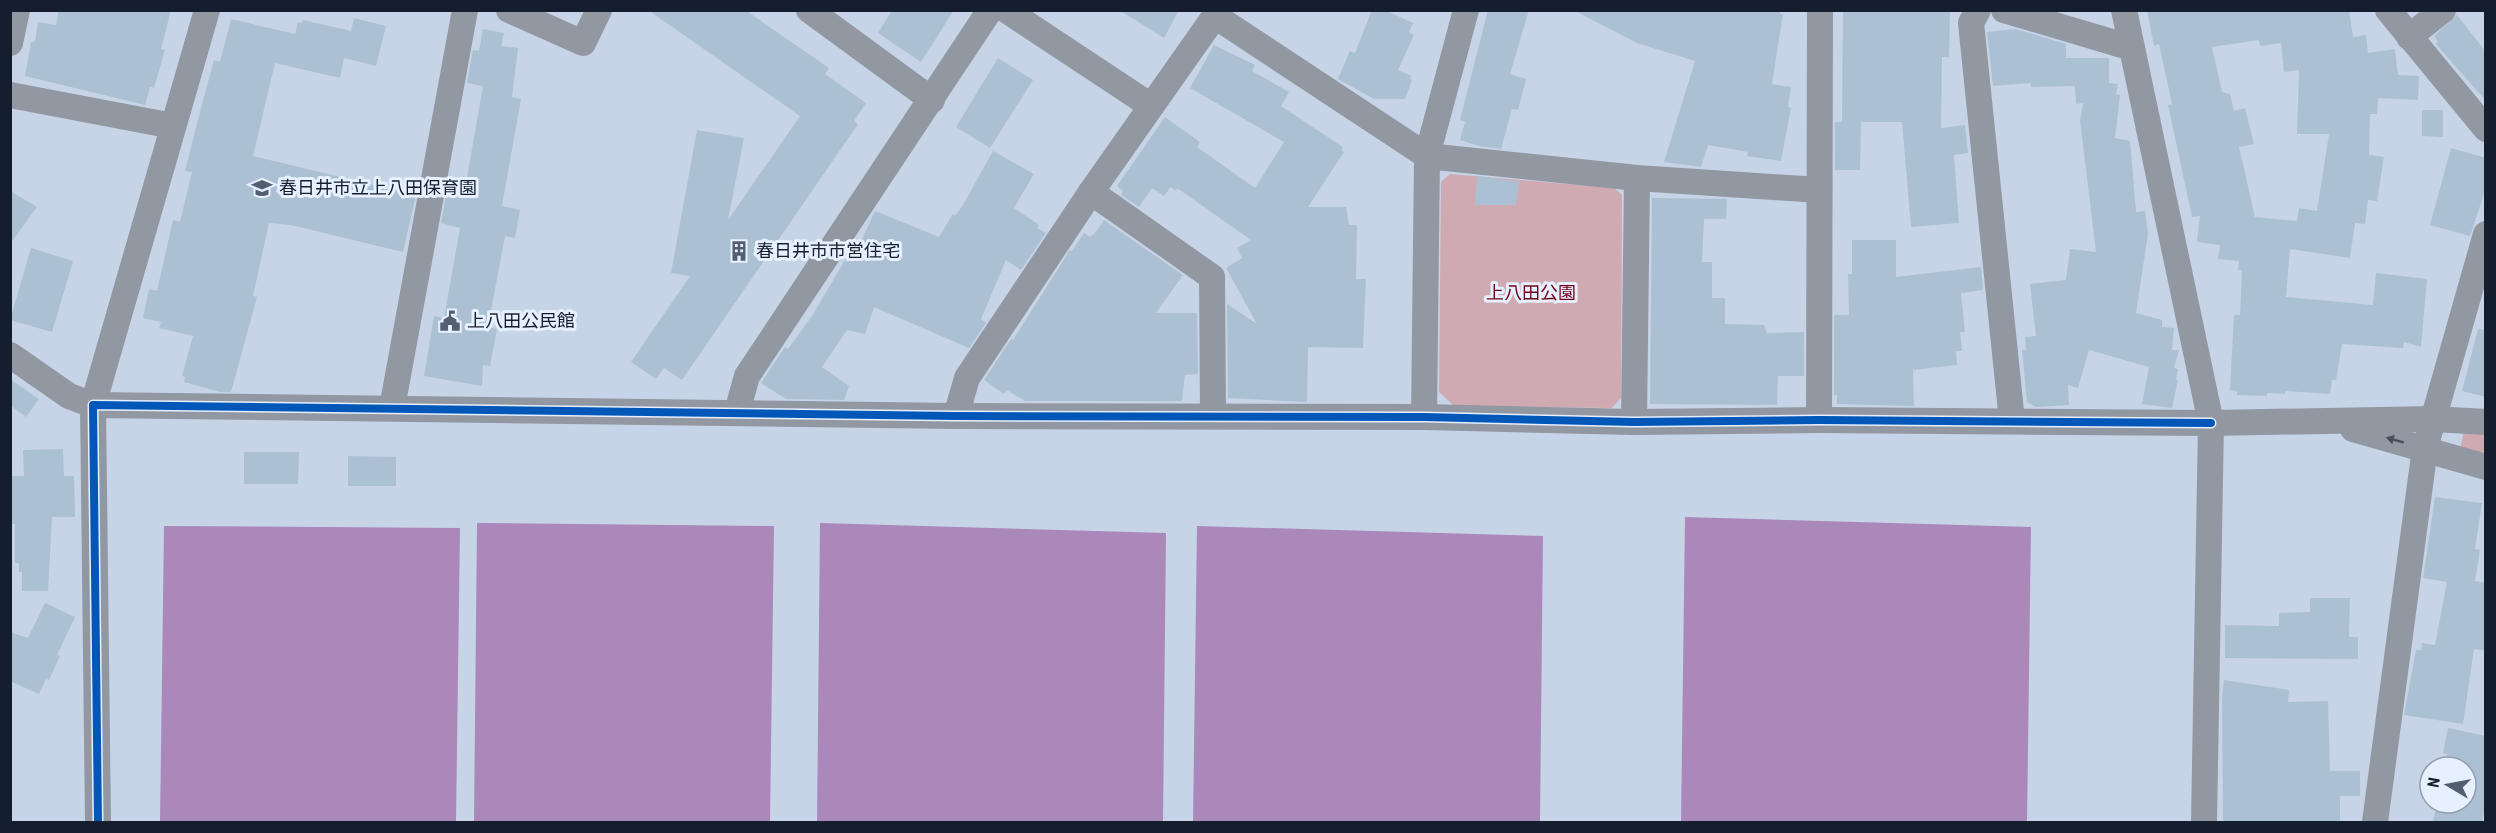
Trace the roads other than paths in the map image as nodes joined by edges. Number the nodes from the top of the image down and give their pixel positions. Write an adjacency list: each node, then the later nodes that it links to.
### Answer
1 (17, 10): 18 (street)
2 (207, 10): 23 (street)
3 (465, 10): 32 (street)
4 (509, 10): 5 (street)
5 (598, 10)
6 (990, 10): 21 (street)
7 (1006, 10): 22 (street)
8 (1466, 10): 25 (street)
9 (1820, 10): 27 (street)
10 (1978, 10): 40 (street)
11 (2004, 10): 19 (street)
12 (2124, 10): 19 (street)
13 (2388, 10): 17 (street)
14 (2444, 10): 17 (street)
15 (817, 13): 21 (street)
16 (1217, 13): 22 (street); 25 (street)
17 (2409, 37): 24 (street)
18 (10, 43)
19 (2133, 48): 43 (street)
20 (10, 95): 23 (street)
21 (932, 100): 33 (street)
22 (1151, 106): 28 (street)
23 (173, 126): 31 (street)
24 (2486, 129)
25 (1427, 156): 26 (street); 36 (street)
26 (1637, 178): 27 (street); 41 (street)
27 (1819, 190): 37 (street)
28 (1091, 192): 34 (street); 35 (street)
29 (2486, 234): 39 (street)
30 (10, 355): 31 (street)
31 (93, 405): 32 (street); 46 (street)
32 (392, 408): 33 (street)
33 (737, 412): 34 (street)
34 (956, 416): 35 (street)
35 (1213, 416): 36 (street)
36 (1424, 417): 41 (street)
37 (1819, 420): 40 (street); 41 (street)
38 (2323, 420): 39 (street); 43 (street); 44 (street, one-way to 38)
39 (2433, 420): 42 (street); 44 (street)
40 (2012, 421): 43 (street)
41 (1634, 422)
42 (2486, 422)
43 (2211, 423): 47 (street)
44 (2425, 448): 45 (street); 48 (street)
45 (2486, 467)
46 (98, 822)
47 (2204, 822)
48 (2375, 822)

